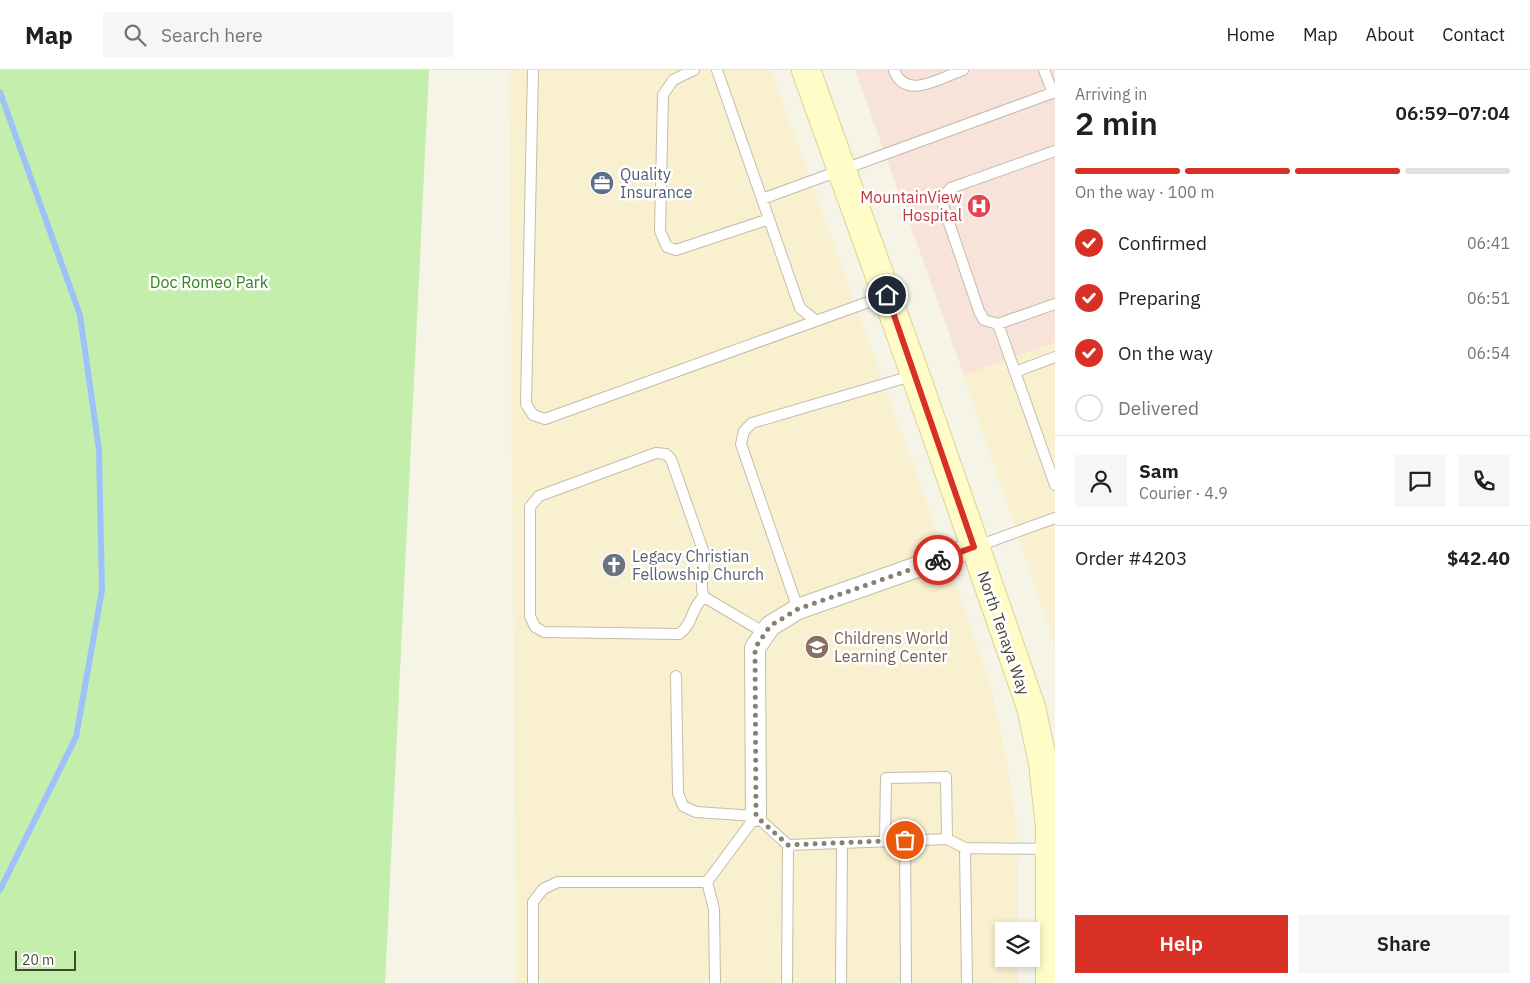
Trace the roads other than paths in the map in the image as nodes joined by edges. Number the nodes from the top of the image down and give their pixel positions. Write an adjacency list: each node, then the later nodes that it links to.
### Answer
1 (532, 70): 15 (lane)
2 (694, 70): 12 (lane)
3 (718, 70): 11 (lane)
4 (806, 70): 10 (main road, North Tenaya Way)
5 (894, 70): 6 (lane)
6 (963, 70)
7 (1044, 70): 8 (lane)
8 (1054, 92): 10 (lane)
9 (1055, 151): 16 (lane)
10 (843, 171): 11 (lane); 13 (main road, North Tenaya Way)
11 (762, 199): 12 (lane)
12 (769, 218): 15 (lane)
13 (887, 295): 15 (lane); 19 (main road, North Tenaya Way)
14 (1055, 304): 16 (lane)
15 (816, 321)
16 (998, 324): 18 (lane)
17 (1055, 357): 18 (lane)
18 (1015, 372): 20 (lane)
19 (916, 374): 22 (main road, North Tenaya Way); 24 (lane)
20 (1055, 485)
21 (1055, 518): 22 (lane)
22 (974, 547): 24 (street); 34 (main road, North Tenaya Way)
23 (704, 596): 23 (lane); 25 (lane)
24 (798, 609): 25 (street)
25 (765, 633): 27 (street)
26 (676, 676): 27 (lane)
27 (756, 816): 32 (lane); 35 (lane)
28 (948, 839): 29 (lane); 30 (lane); 33 (lane)
29 (905, 840): 30 (lane); 40 (lane)
30 (885, 841): 31 (lane)
31 (842, 843): 32 (lane); 39 (lane)
32 (788, 845): 38 (lane)
33 (965, 848): 34 (lane); 41 (lane)
34 (1053, 849): 42 (main road, North Tenaya Way)
35 (707, 882): 36 (lane); 37 (lane)
36 (533, 983)
37 (714, 983)
38 (787, 983)
39 (841, 983)
40 (906, 983)
41 (967, 983)
42 (1050, 983)

